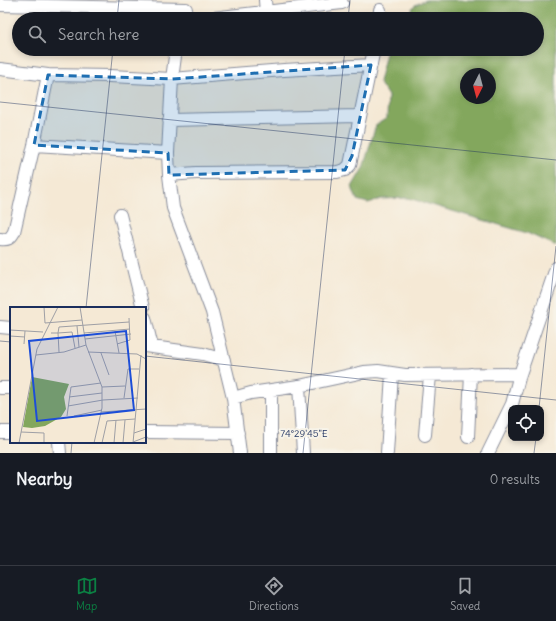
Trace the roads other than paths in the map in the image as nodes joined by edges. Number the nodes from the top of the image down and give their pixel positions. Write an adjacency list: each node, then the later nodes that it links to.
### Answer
1 (265, 0): 6 (street)
2 (318, 3): 3 (street); 7 (street)
3 (342, 3)
4 (0, 5): 5 (street)
5 (186, 9)
6 (266, 12)
7 (271, 12)
8 (175, 56): 13 (street)
9 (373, 56): 10 (street)
10 (371, 65): 13 (street); 14 (street)
11 (0, 69): 12 (street)
12 (48, 75): 13 (street); 16 (street)
13 (172, 79): 15 (street)
14 (360, 116): 15 (street); 18 (street)
15 (169, 120): 17 (street)
16 (34, 145): 17 (street); 20 (street)
17 (168, 152): 18 (street)
18 (169, 175): 27 (street)
19 (120, 216): 22 (street)
20 (0, 239)
21 (556, 268): 30 (street)
22 (143, 307)
23 (146, 325): 26 (street)
24 (0, 326): 25 (street)
25 (10, 328)
26 (149, 346): 27 (street)
27 (224, 360): 34 (street)
28 (392, 374): 31 (street); 32 (street); 44 (street)
29 (471, 374): 30 (street); 31 (street); 38 (street)
30 (520, 374): 45 (street)
31 (430, 375): 37 (street)
32 (299, 386): 33 (street); 43 (street)
33 (271, 390): 34 (street); 42 (street)
34 (233, 398): 36 (street)
35 (146, 432): 36 (street)
36 (238, 433): 41 (street)
37 (425, 435)
38 (468, 437)
39 (59, 443): 40 (street)
40 (60, 453)
41 (240, 453)
42 (271, 453)
43 (303, 453)
44 (387, 453)
45 (488, 453)

